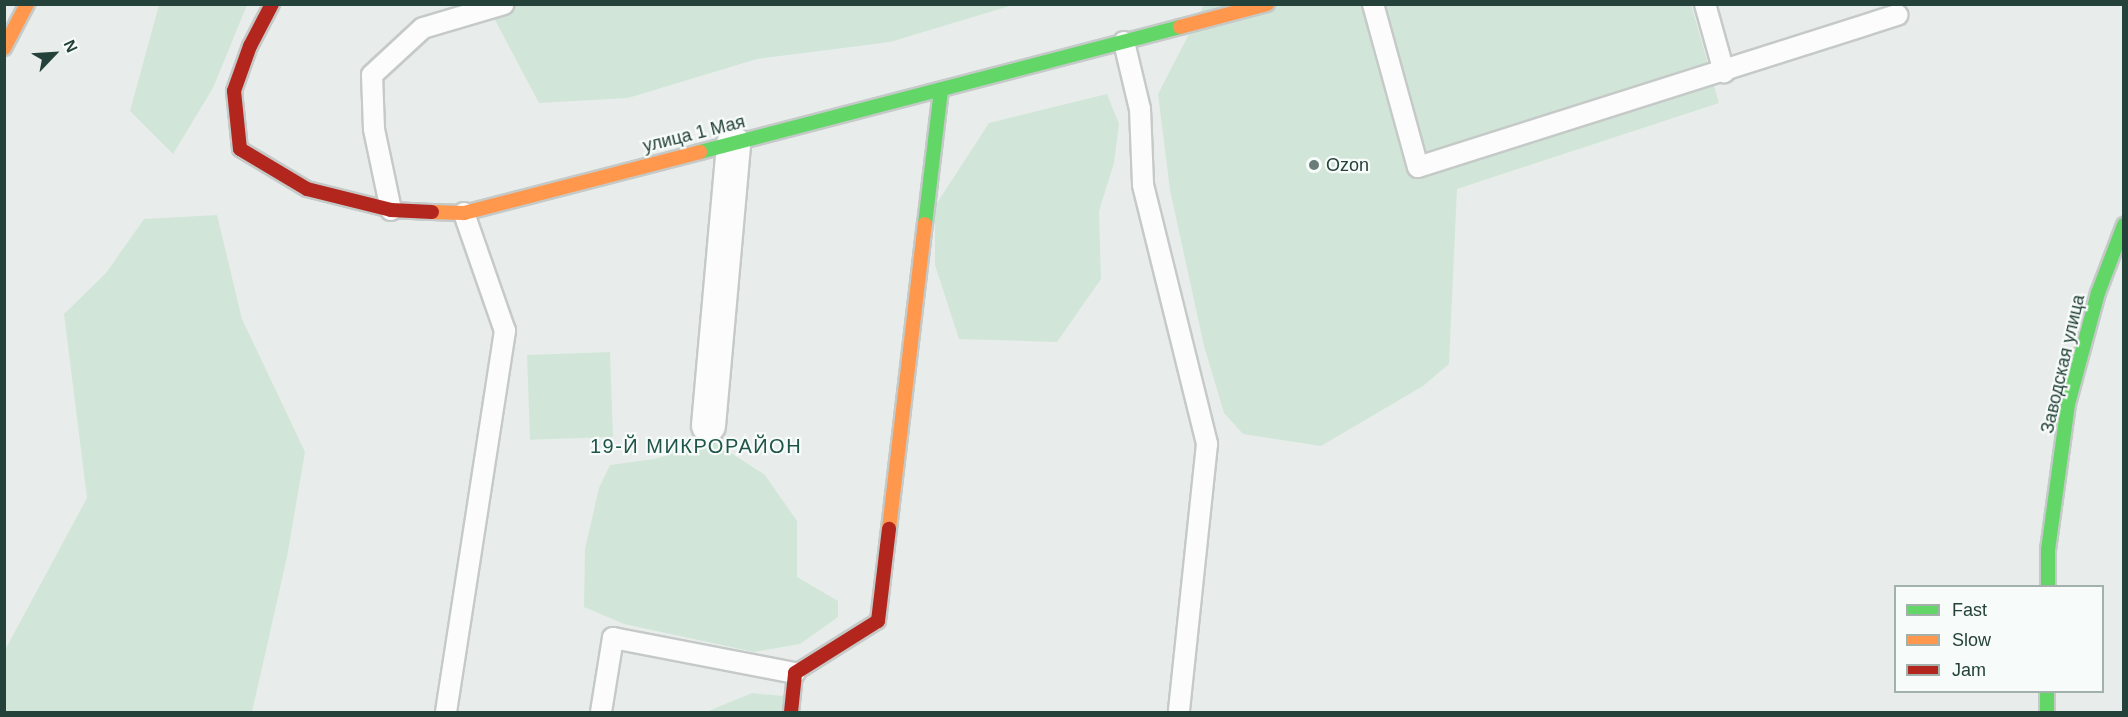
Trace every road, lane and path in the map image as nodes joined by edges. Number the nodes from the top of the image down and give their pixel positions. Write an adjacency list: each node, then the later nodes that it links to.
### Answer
1 (27, 4): 11 (street)
2 (272, 4): 15 (street, улица 1 Мая)
3 (504, 4): 15 (lane)
4 (1195, 4): 9 (lane)
5 (1267, 4): 9 (street, улица 1 Мая)
6 (1373, 4): 12 (lane)
7 (1705, 4): 12 (lane)
8 (1897, 15): 12 (lane)
9 (1199, 24): 10 (street, улица 1 Мая)
10 (1124, 42): 13 (street, улица 1 Мая); 25 (lane)
11 (4, 48)
12 (1724, 72)
13 (941, 90): 14 (street, улица 1 Мая); 20 (street)
14 (733, 143): 16 (street, улица 1 Мая); 18 (street)
15 (391, 210): 16 (street, улица 1 Мая)
16 (464, 213): 22 (lane)
17 (2124, 225): 19 (street, Заводская улица)
18 (708, 425)
19 (2048, 585)
20 (795, 673): 23 (lane); 24 (street)
21 (2047, 693): 26 (street)
22 (446, 712)
23 (601, 712)
24 (791, 712)
25 (1179, 712)
26 (2047, 712)

